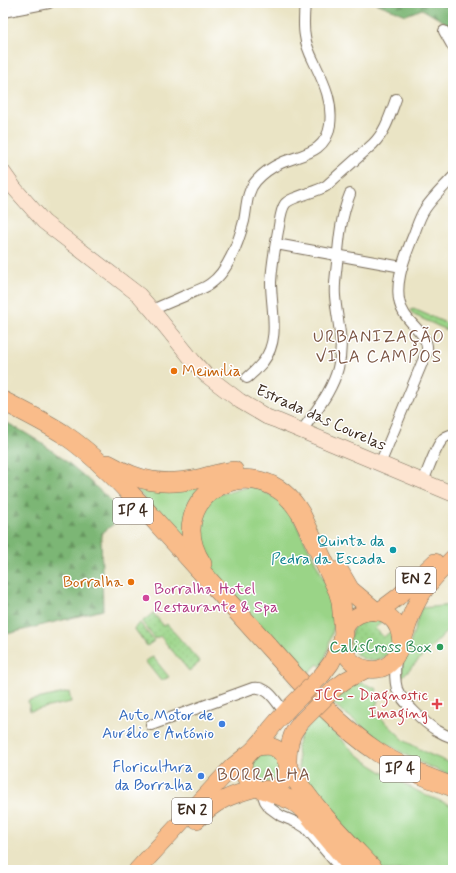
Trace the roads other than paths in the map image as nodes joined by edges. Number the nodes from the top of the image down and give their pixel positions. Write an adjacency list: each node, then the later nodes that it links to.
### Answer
1 (49, 3): 3 (street)
2 (305, 3): 13 (street)
3 (3, 12)
4 (444, 31): 5 (street)
5 (453, 47)
6 (396, 99): 10 (street)
7 (3, 172): 13 (main road, Estrada das Courelas)
8 (453, 177): 12 (street)
9 (350, 194): 11 (street)
10 (276, 244): 11 (street); 14 (street)
11 (337, 255): 12 (street); 17 (street)
12 (402, 267): 20 (street)
13 (152, 310): 17 (main road, Estrada das Courelas)
14 (247, 378)
15 (3, 402): 19 (highway, IP 4)
16 (3, 414): 32 (highway, IP 4)
17 (302, 431): 20 (main road, Estrada das Courelas)
18 (453, 434): 21 (street)
19 (80, 446): 25 (highway); 29 (highway, IP 4)
20 (380, 464): 21 (main road, Estrada das Courelas)
21 (423, 481): 22 (main road, Estrada das Courelas)
22 (452, 494)
23 (453, 546): 25 (main road, EN 2)
24 (453, 558): 27 (main road, EN 2)
25 (376, 611): 26 (main road, EN 2); 27 (main road, EN 2)
26 (343, 636): 28 (main road); 29 (highway); 30 (main road, EN 2, bridge)
27 (398, 651): 28 (main road, EN 2); 33 (street)
28 (367, 669): 35 (main road, EN 2, bridge)
29 (300, 681): 36 (highway, IP 4)
30 (287, 711): 31 (street); 34 (main road, EN 2)
31 (151, 725)
32 (350, 738): 38 (highway, IP 4); 39 (highway)
33 (453, 738)
34 (252, 751): 35 (main road); 37 (main road, EN 2); 40 (main road, EN 2)
35 (288, 765): 37 (main road, EN 2); 44 (highway)
36 (453, 787)
37 (261, 789): 41 (main road, EN 2); 42 (street); 43 (highway)
38 (453, 792)
39 (453, 798)
40 (137, 870)
41 (151, 870)
42 (342, 870)
43 (354, 870)
44 (374, 870)

